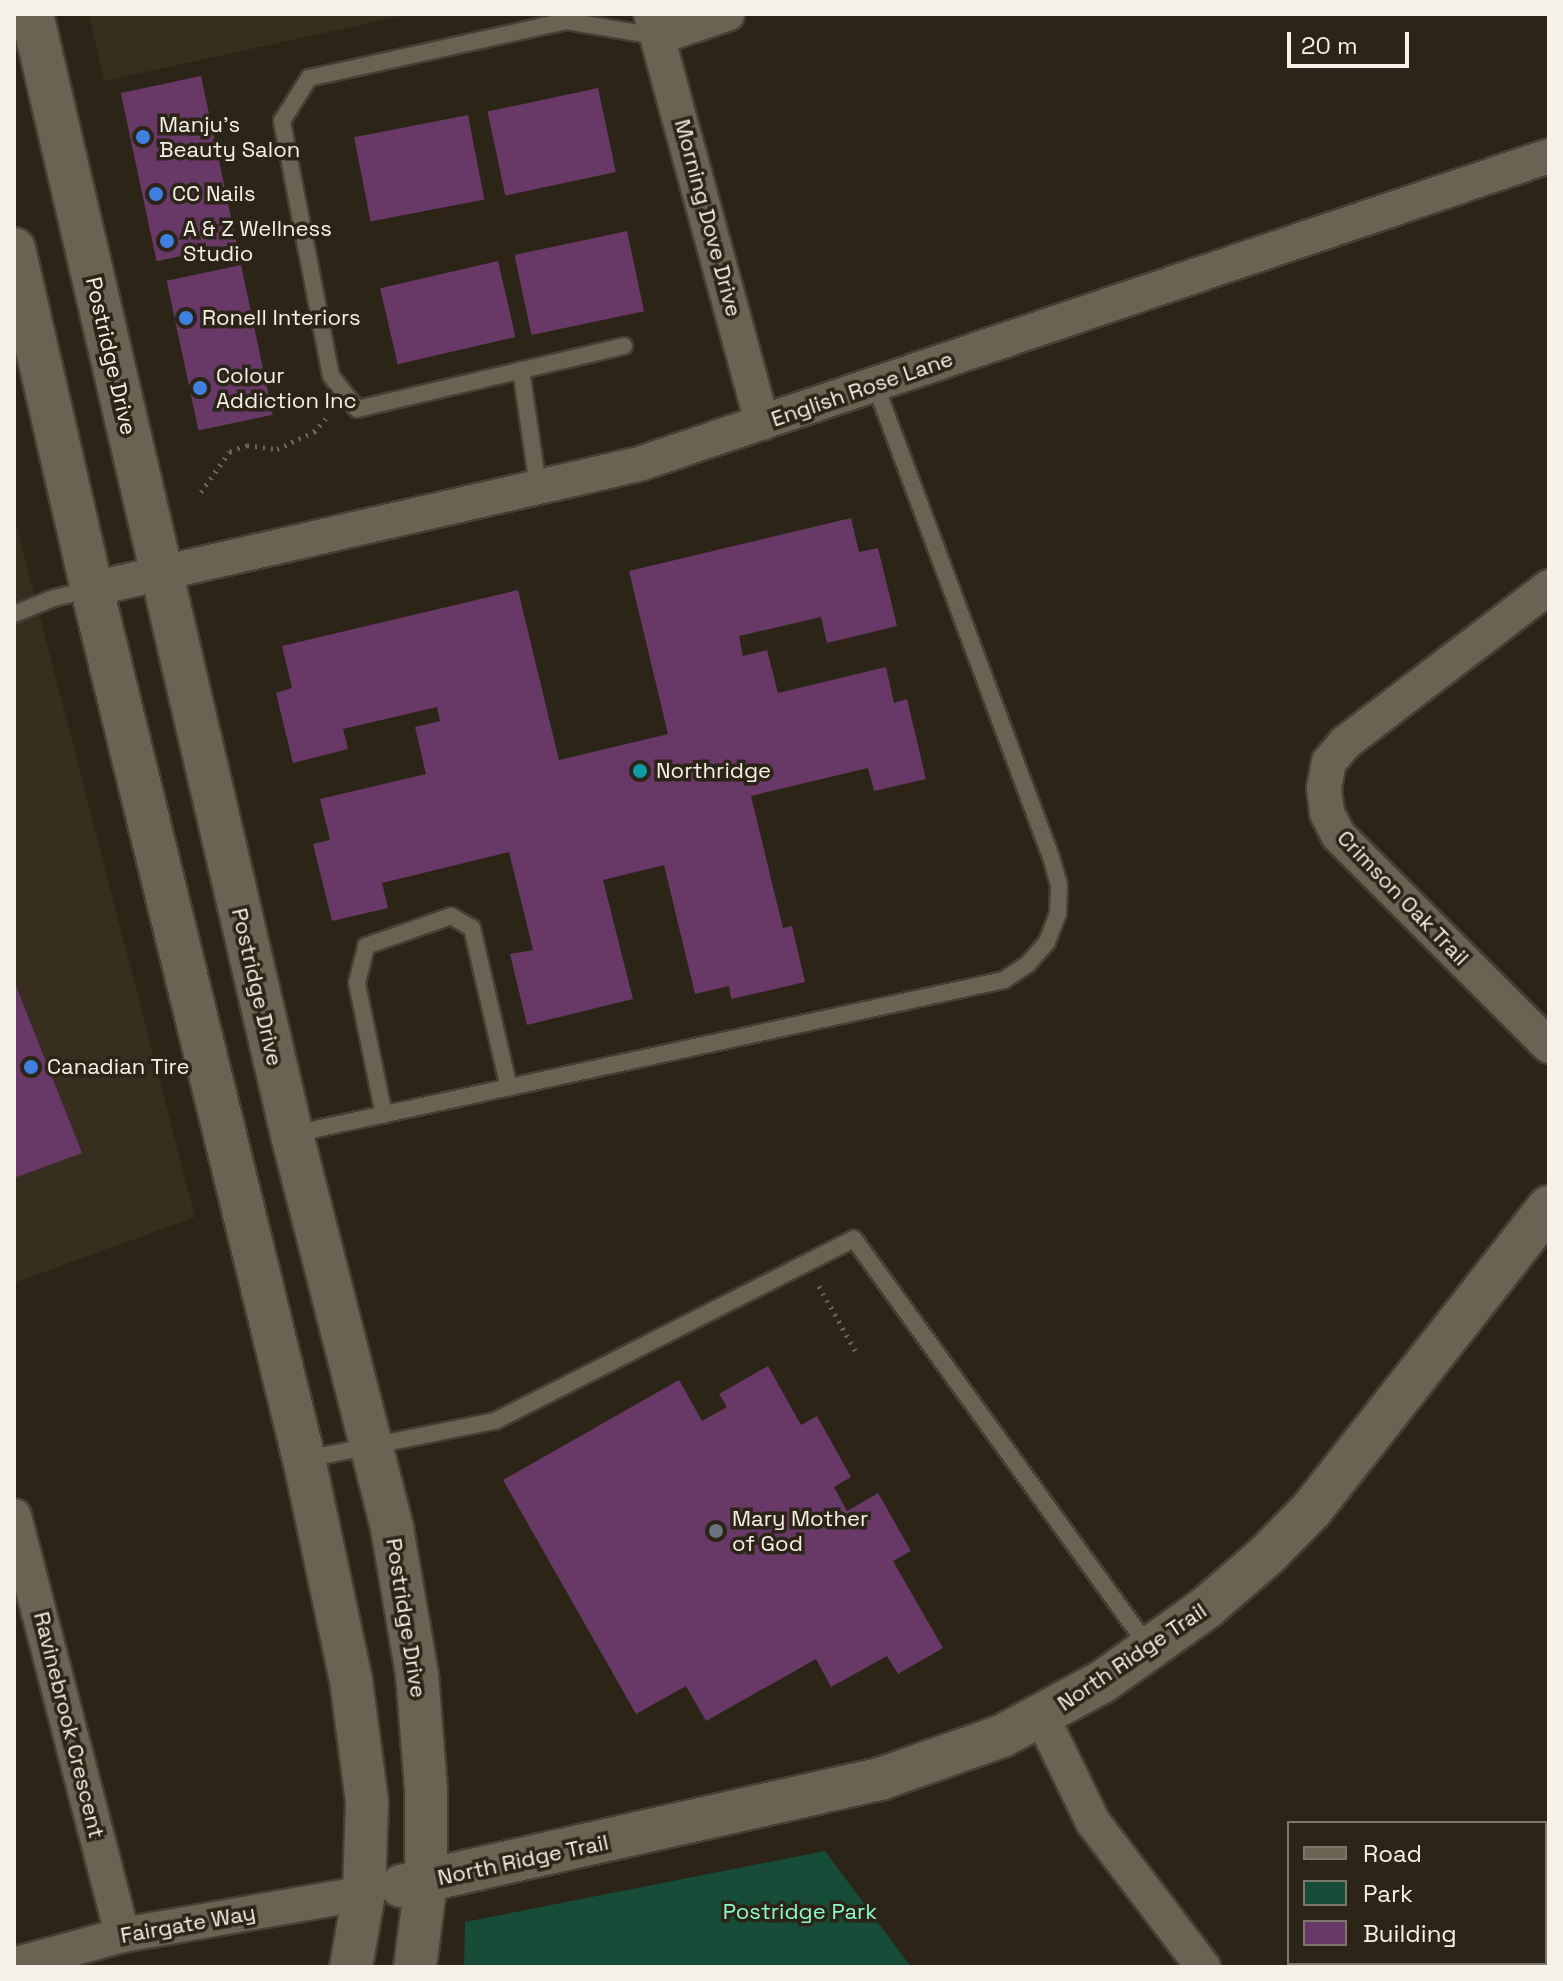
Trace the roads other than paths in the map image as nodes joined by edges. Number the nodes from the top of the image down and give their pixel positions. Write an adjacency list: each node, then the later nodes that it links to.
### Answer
1 (32, 14): 11 (street, Postridge Drive)
2 (727, 14): 3 (street)
3 (655, 25): 7 (lane); 9 (street, Morning Dove Drive)
4 (1549, 156): 8 (street, English Rose Lane)
5 (14, 249): 13 (street)
6 (624, 346): 7 (lane)
7 (521, 370): 10 (lane)
8 (875, 384): 9 (street, English Rose Lane); 16 (lane)
9 (762, 423): 10 (street, English Rose Lane)
10 (538, 487): 11 (street, English Rose Lane)
11 (162, 573): 13 (street, English Rose Lane); 18 (street, Postridge Drive)
12 (1549, 587): 15 (street, Crimson Oak Trail)
13 (92, 589): 14 (lane); 21 (street)
14 (14, 614)
15 (1549, 1046)
16 (509, 1088): 17 (lane); 17 (lane)
17 (384, 1115): 18 (lane)
18 (292, 1135): 20 (street, Postridge Drive)
19 (1549, 1207): 23 (street, North Ridge Trail)
20 (371, 1445): 21 (lane); 23 (lane); 25 (street, Postridge Drive)
21 (304, 1459): 26 (street)
22 (14, 1516): 27 (street, Ravinebrook Crescent)
23 (1150, 1649): 24 (street, North Ridge Trail)
24 (1042, 1717): 25 (street, North Ridge Trail); 31 (street)
25 (426, 1882): 26 (street, North Ridge Trail); 30 (street, Postridge Drive)
26 (364, 1893): 27 (street, Fairgate Way); 29 (street)
27 (122, 1935): 28 (street, Fairgate Way)
28 (14, 1965)
29 (351, 1967)
30 (415, 1967)
31 (1203, 1967)

